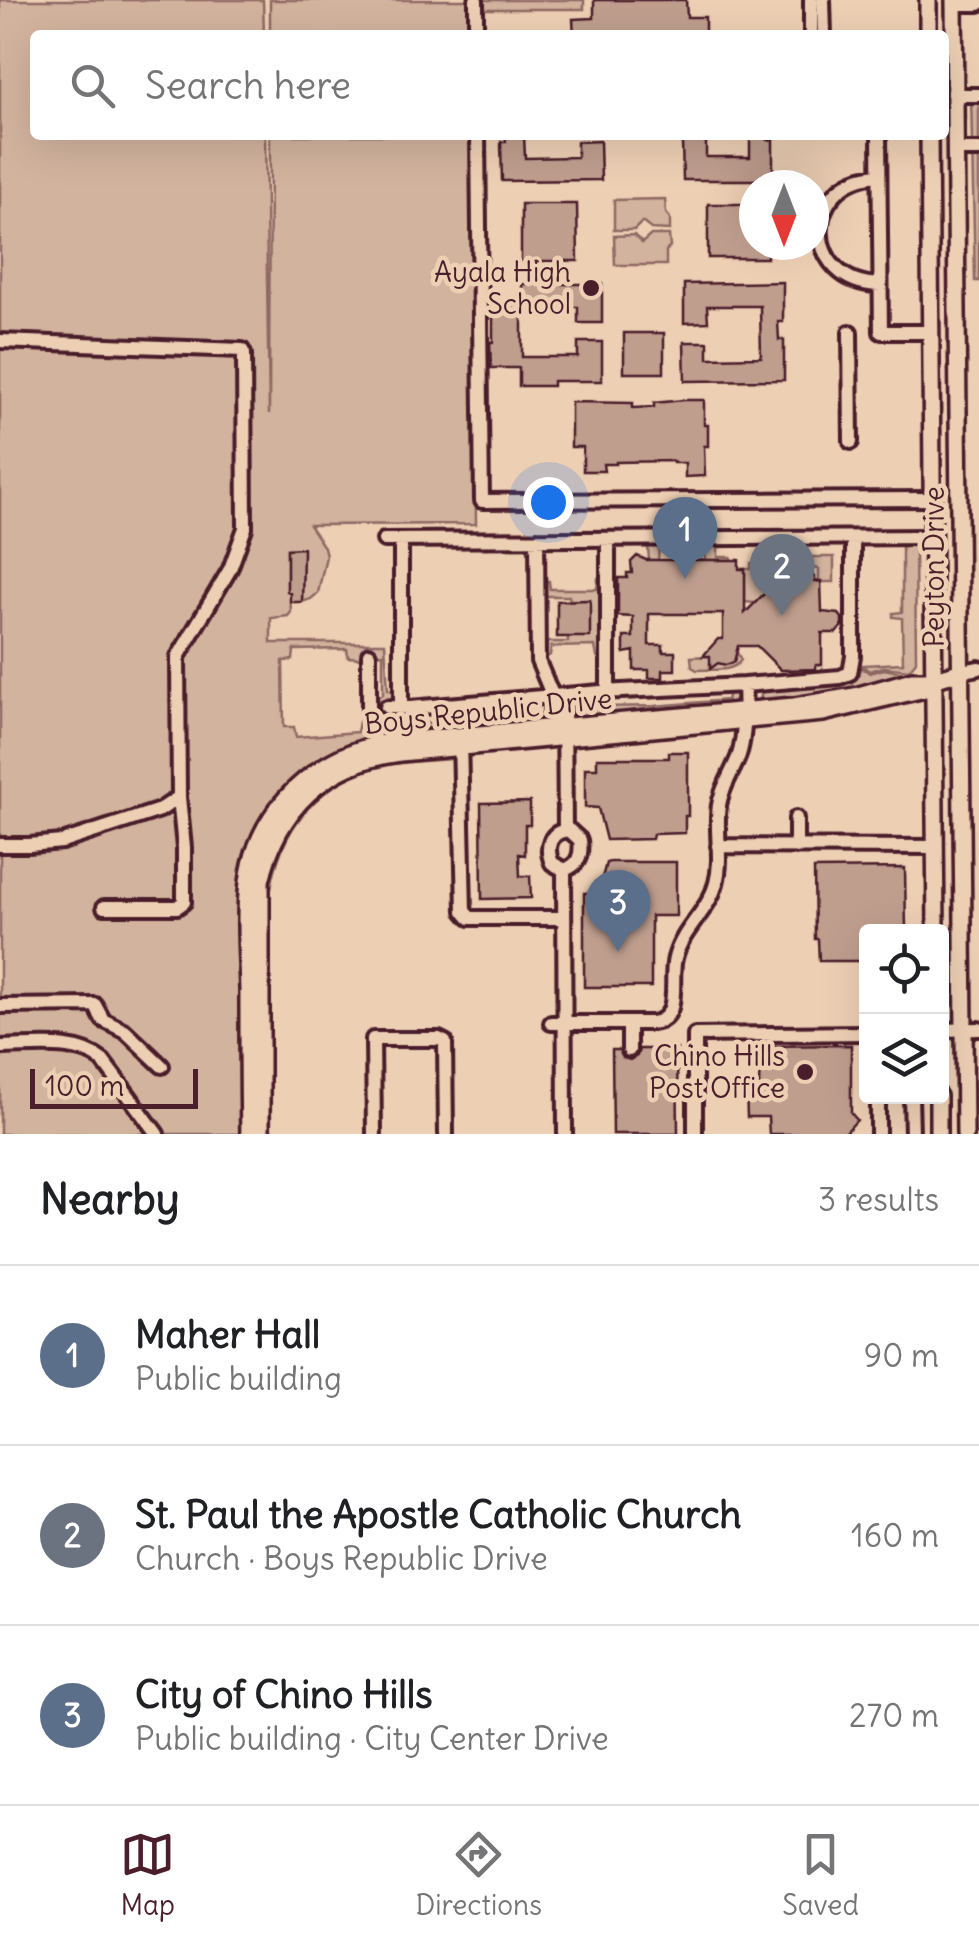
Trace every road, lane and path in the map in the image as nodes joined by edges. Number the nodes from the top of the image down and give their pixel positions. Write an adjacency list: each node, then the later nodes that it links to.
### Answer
1 (476, 0): 7 (street)
2 (811, 0): 8 (street)
3 (824, 0): 9 (street)
4 (928, 0): 10 (main road)
5 (954, 2): 6 (street); 11 (main road, Peyton Drive)
6 (979, 4)
7 (476, 30)
8 (811, 30)
9 (824, 30)
10 (928, 30)
11 (955, 94): 12 (street); 16 (main road, Peyton Drive)
12 (979, 95)
13 (478, 140): 26 (street)
14 (879, 140): 18 (street)
15 (929, 140): 19 (main road, Peyton Drive)
16 (956, 150): 17 (street); 20 (main road, Peyton Drive)
17 (979, 150)
18 (880, 175): 21 (street); 21 (street)
19 (930, 256): 20 (main road); 23 (main road, Peyton Drive)
20 (956, 256): 35 (main road, Peyton Drive)
21 (880, 285): 23 (street)
22 (850, 332): 25 (street)
23 (931, 332): 26 (main road, Peyton Drive)
24 (0, 341): 44 (street)
25 (851, 442)
26 (932, 498): 27 (main road, Peyton Drive)
27 (933, 537): 28 (street); 36 (main road, Peyton Drive)
28 (852, 538): 30 (street); 37 (street)
29 (538, 539): 30 (street); 32 (street); 39 (street)
30 (608, 539): 38 (street)
31 (384, 540): 32 (street)
32 (400, 540): 39 (street)
33 (370, 654): 43 (street)
34 (979, 668): 35 (street)
35 (959, 672): 36 (main road, Boys Republic Drive); 58 (main road, Peyton Drive)
36 (934, 680): 40 (main road, Boys Republic Drive); 50 (main road, Peyton Drive)
37 (744, 685): 38 (street); 40 (street)
38 (608, 691): 39 (street)
39 (553, 697): 41 (street)
40 (744, 716): 41 (main road, Boys Republic Drive); 48 (street)
41 (563, 733): 42 (main road, Boys Republic Drive); 46 (street)
42 (460, 741): 43 (main road, Boys Republic Drive); 53 (street); 68 (main road, Boys Republic Drive)
43 (376, 744): 67 (main road, Boys Republic Drive)
44 (179, 796): 47 (street); 52 (street)
45 (796, 818): 49 (street)
46 (565, 830): 51 (street); 51 (street)
47 (0, 845)
48 (718, 846): 49 (street); 57 (street)
49 (796, 847): 50 (street)
50 (936, 847): 54 (main road, Peyton Drive)
51 (564, 870): 53 (street)
52 (104, 907)
53 (564, 918): 56 (street)
54 (936, 924)
55 (0, 1006): 62 (street)
56 (558, 1023): 57 (street); 71 (street)
57 (629, 1023): 61 (street)
58 (971, 1030): 76 (main road, Peyton Drive)
59 (859, 1033): 72 (street)
60 (0, 1047): 66 (street)
61 (629, 1050)
62 (162, 1066)
63 (878, 1104): 73 (street)
64 (911, 1104): 74 (street)
65 (938, 1104): 75 (main road)
66 (156, 1134)
67 (248, 1134)
68 (261, 1134)
69 (374, 1134): 70 (street)
70 (446, 1134)
71 (565, 1134)
72 (696, 1134)
73 (878, 1134)
74 (912, 1134)
75 (938, 1134)
76 (964, 1134)

